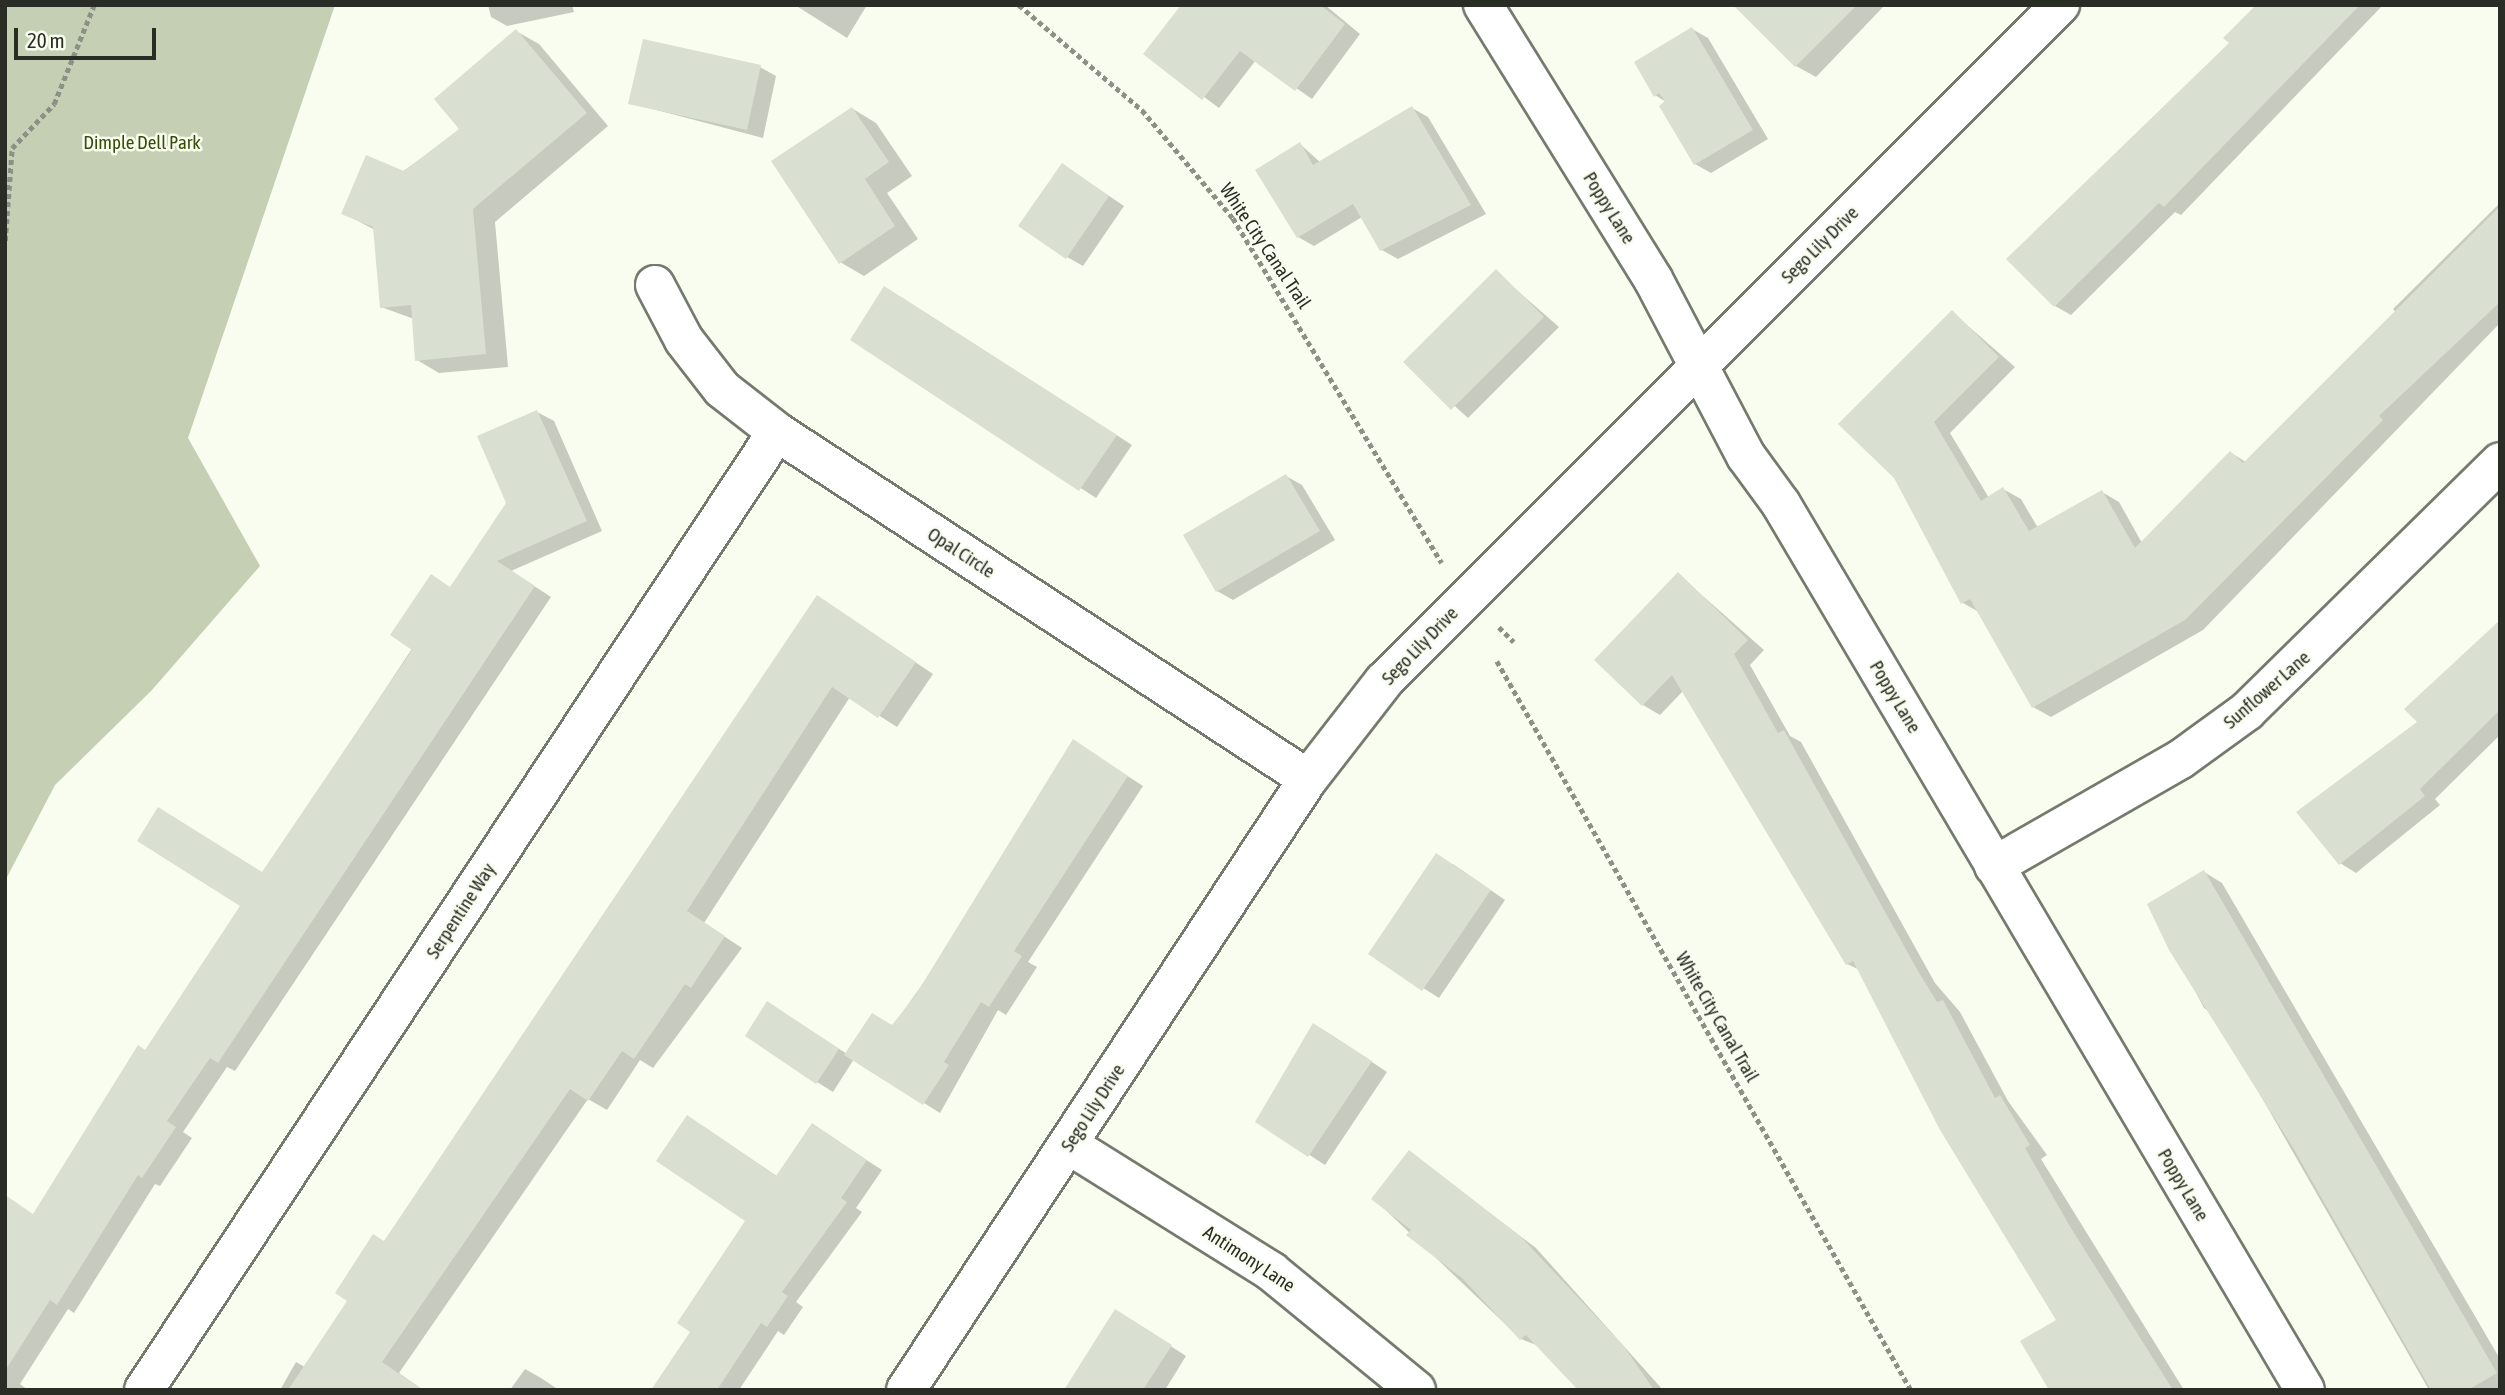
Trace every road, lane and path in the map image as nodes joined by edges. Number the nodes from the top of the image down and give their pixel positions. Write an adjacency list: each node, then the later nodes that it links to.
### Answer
1 (94, 5): 5 (path)
2 (1020, 5): 10 (path, White City Canal Trail)
3 (1483, 5): 7 (street, Poppy Lane)
4 (2060, 5): 7 (street, Sego Lily Drive)
5 (5, 241)
6 (655, 285): 8 (street, Opal Circle)
7 (1701, 364): 12 (street, Sego Lily Drive); 13 (street, Poppy Lane)
8 (777, 432): 12 (street, Opal Circle); 15 (street, Serpentine Way)
9 (2500, 462): 13 (street, Sunflower Lane)
10 (1431, 548)
11 (1497, 661): 18 (path, White City Canal Trail)
12 (1308, 779): 14 (street, Sego Lily Drive)
13 (1994, 866): 19 (street, Poppy Lane)
14 (1069, 1145): 16 (street, Sego Lily Drive); 17 (street, Antimony Lane)
15 (144, 1390)
16 (906, 1390)
17 (1416, 1390)
18 (1911, 1390)
19 (2305, 1390)

